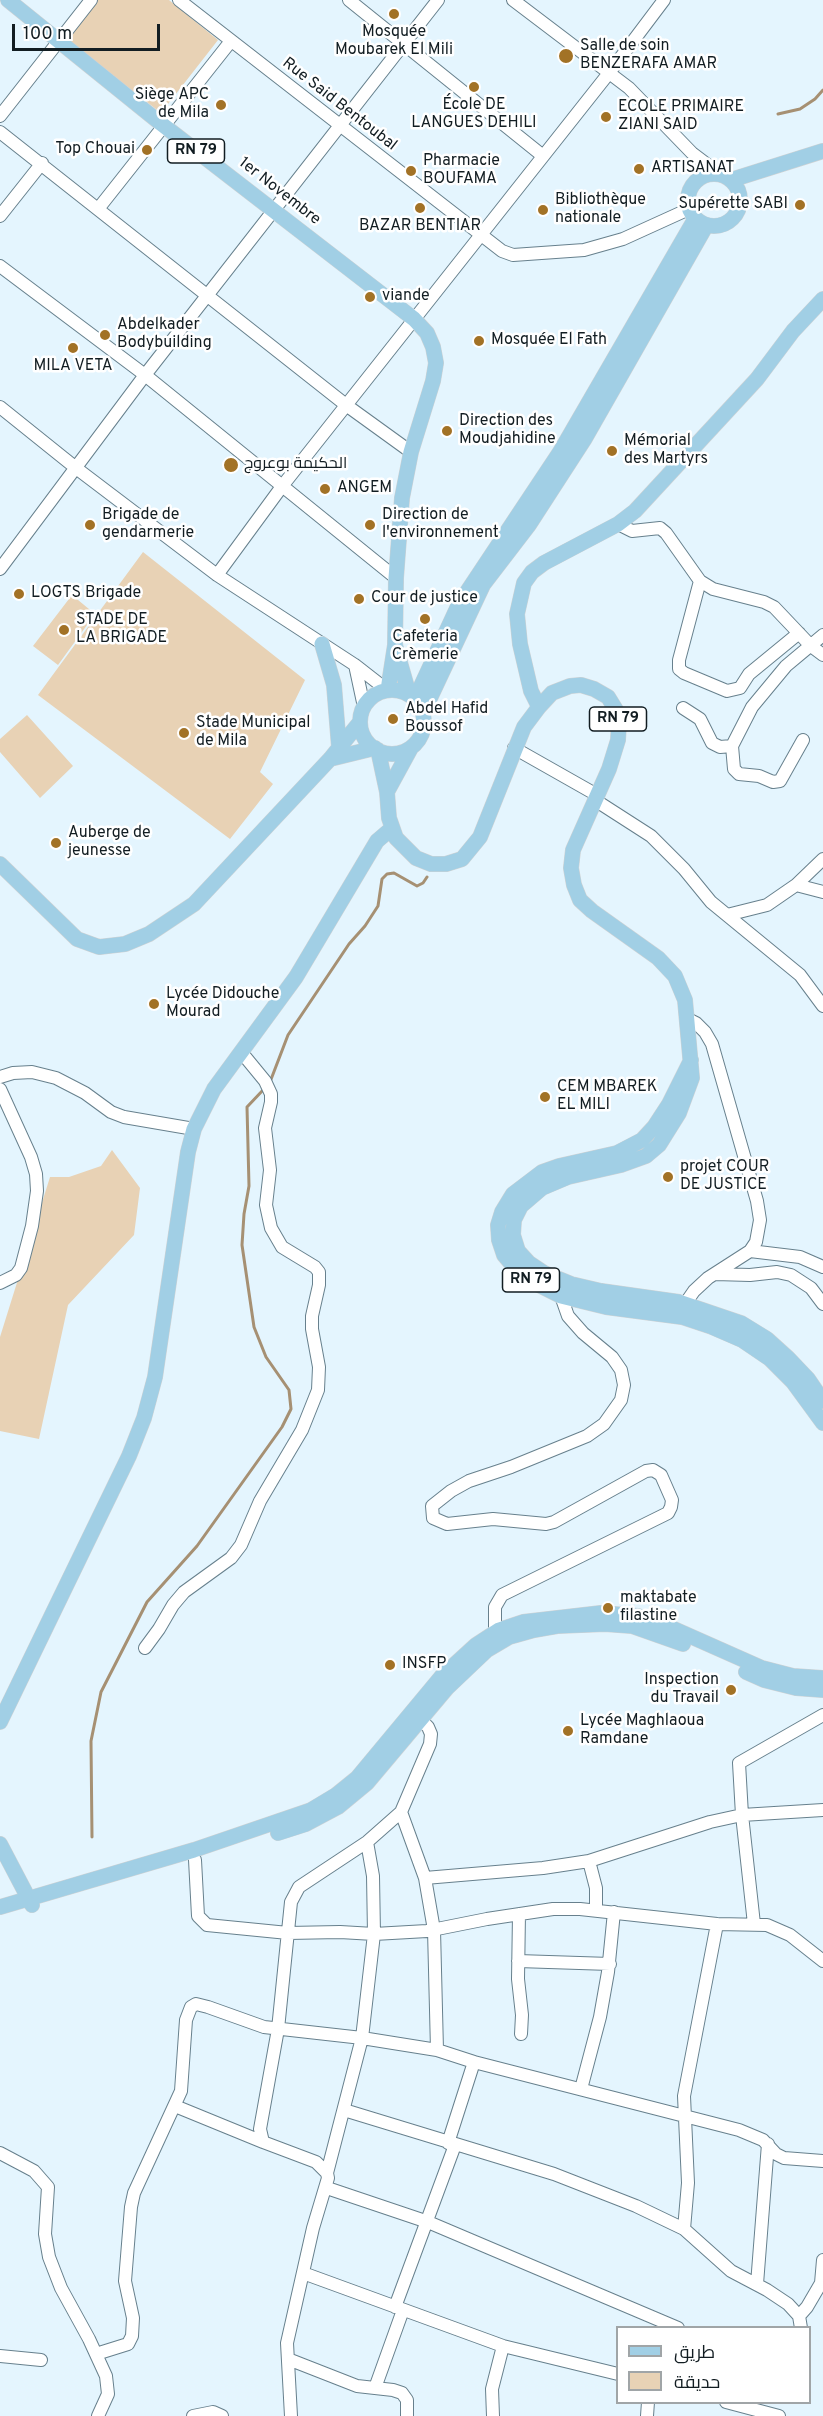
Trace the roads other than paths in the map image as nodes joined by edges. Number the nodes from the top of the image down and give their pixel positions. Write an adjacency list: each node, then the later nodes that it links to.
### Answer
1 (8, 0): 8 (main road, 1er Novembre / RN 79)
2 (91, 0): 8 (street)
3 (179, 0): 9 (street, Rue Said Bentoubal)
4 (349, 0): 10 (street)
5 (438, 0): 10 (street)
6 (513, 0): 11 (street)
7 (664, 0): 11 (street)
8 (58, 41): 12 (street); 13 (main road, 1er Novembre / RN 79)
9 (231, 41): 13 (street); 14 (street, Rue Said Bentoubal)
10 (402, 44): 14 (street); 17 (street)
11 (609, 73): 17 (street); 19 (street)
12 (0, 116)
13 (164, 126): 20 (street); 21 (main road, 1er Novembre / RN 79)
14 (340, 126): 21 (street); 24 (street, Rue Said Bentoubal)
15 (0, 132): 18 (street)
16 (823, 152): 19 (main road)
17 (543, 156): 24 (street)
18 (42, 163): 20 (street); 22 (street)
19 (726, 177): 23 (main road); 23 (main road)
20 (98, 209): 26 (street)
21 (274, 210): 26 (street); 28 (main road, 1er Novembre / RN 79)
22 (0, 216)
23 (697, 218): 24 (street, Rue Said Bentoubal); 33 (main road)
24 (480, 236): 28 (street)
25 (0, 267): 29 (street)
26 (207, 294): 29 (street); 30 (street)
27 (823, 299): 36 (main road)
28 (414, 319): 30 (street); 32 (main road, RN 79)
29 (145, 375): 34 (street); 35 (street)
30 (346, 405): 32 (street); 35 (street)
31 (0, 407): 34 (street)
32 (411, 452): 39 (main road, RN 79)
33 (566, 456): 49 (main road); 53 (main road)
34 (76, 468): 37 (street); 38 (street)
35 (283, 484): 38 (street); 39 (street)
36 (618, 524): 40 (street); 51 (main road)
37 (0, 569)
38 (217, 575): 43 (street)
39 (396, 578): 44 (main road, RN 79)
40 (700, 581): 41 (street); 41 (street)
41 (799, 633): 45 (street)
42 (823, 635): 45 (street)
43 (322, 644): 47 (street); 60 (main road)
44 (395, 645): 48 (main road, RN 79); 49 (main road, RN 79)
45 (811, 646): 46 (street); 56 (street)
46 (823, 655)
47 (355, 665): 48 (street); 50 (street)
48 (387, 690): 49 (main road); 50 (main road)
49 (412, 697): 53 (main road)
50 (364, 707): 54 (main road)
51 (539, 707): 58 (main road, RN 79); 62 (main road, RN 79)
52 (683, 708): 56 (street)
53 (423, 713): 57 (main road)
54 (360, 722): 59 (main road); 60 (main road)
55 (802, 740): 56 (street)
56 (732, 746)
57 (411, 748): 59 (main road); 61 (main road)
58 (514, 748): 62 (street); 63 (main road, RN 79)
59 (376, 749): 60 (main road); 61 (main road)
60 (334, 753): 65 (main road)
61 (387, 792): 63 (main road, RN 79)
62 (596, 797): 68 (street); 70 (main road, RN 79)
63 (392, 829): 71 (main road)
64 (823, 859): 66 (street)
65 (0, 864)
66 (796, 885): 67 (street); 68 (street)
67 (823, 892)
68 (727, 915): 69 (street)
69 (823, 1006)
70 (688, 1019): 72 (main road, RN 79); 76 (street)
71 (242, 1053): 75 (main road); 86 (street)
72 (691, 1060): 80 (main road, RN 79); 81 (main road, RN 79)
73 (0, 1077): 75 (street)
74 (0, 1089): 79 (street)
75 (194, 1129): 91 (main road)
76 (750, 1251): 77 (street); 78 (street)
77 (823, 1267)
78 (715, 1274): 81 (street); 82 (street)
79 (0, 1283)
80 (561, 1296): 84 (main road, RN 79); 85 (street)
81 (685, 1304): 83 (main road, RN 79)
82 (823, 1304)
83 (823, 1401)
84 (823, 1423)
85 (495, 1633): 87 (main road); 90 (main road)
86 (145, 1648)
87 (823, 1678)
88 (823, 1690): 90 (main road)
89 (823, 1715): 94 (street)
90 (417, 1717): 93 (street); 97 (main road); 100 (main road)
91 (0, 1722)
92 (823, 1810): 94 (street)
93 (401, 1812): 95 (street); 99 (street)
94 (742, 1815): 98 (street); 108 (street)
95 (367, 1842): 110 (street); 111 (street)
96 (0, 1844): 101 (main road)
97 (195, 1860): 100 (main road); 110 (street)
98 (589, 1861): 99 (street); 103 (street)
99 (425, 1878): 109 (street)
100 (55, 1896): 101 (main road)
101 (31, 1903): 102 (main road); 106 (main road)
102 (0, 1907)
103 (596, 1910): 104 (street); 105 (street)
104 (614, 1912): 107 (street); 114 (street)
105 (519, 1914): 109 (street); 112 (street)
106 (0, 1918)
107 (717, 1924): 108 (street); 123 (street)
108 (754, 1924): 113 (street)
109 (434, 1930): 111 (street); 118 (street)
110 (288, 1933): 111 (street); 115 (street)
111 (374, 1934): 117 (street)
112 (519, 1960): 114 (street); 116 (street)
113 (823, 1961)
114 (609, 1964): 120 (street)
115 (278, 2029): 117 (street); 121 (street); 124 (street)
116 (521, 2034)
117 (362, 2038): 118 (street); 122 (street)
118 (437, 2050): 119 (street)
119 (474, 2062): 120 (street); 125 (street)
120 (581, 2089): 123 (street)
121 (175, 2106): 124 (street); 140 (street)
122 (344, 2110): 125 (street); 129 (street)
123 (684, 2115): 126 (street); 132 (street)
124 (264, 2142): 129 (street)
125 (452, 2144): 131 (street); 132 (street)
126 (768, 2144): 128 (street); 135 (street)
127 (0, 2153): 140 (street)
128 (823, 2161)
129 (327, 2173): 130 (street)
130 (327, 2188): 131 (street); 134 (street)
131 (428, 2222): 136 (street); 138 (street)
132 (684, 2229): 135 (street)
133 (823, 2260): 137 (street)
134 (303, 2273): 136 (street); 142 (street)
135 (757, 2284): 137 (street)
136 (399, 2308): 139 (street); 145 (street)
137 (800, 2322)
138 (673, 2326)
139 (503, 2346): 144 (street); 152 (street)
140 (96, 2354): 147 (street)
141 (0, 2356): 143 (street)
142 (288, 2359): 145 (street); 150 (street)
143 (41, 2360)
144 (616, 2374)
145 (375, 2388): 151 (street)
146 (730, 2404): 153 (street)
147 (98, 2416)
148 (193, 2416): 149 (street)
149 (222, 2416)
150 (291, 2416)
151 (407, 2416)
152 (493, 2416)
153 (777, 2416)

